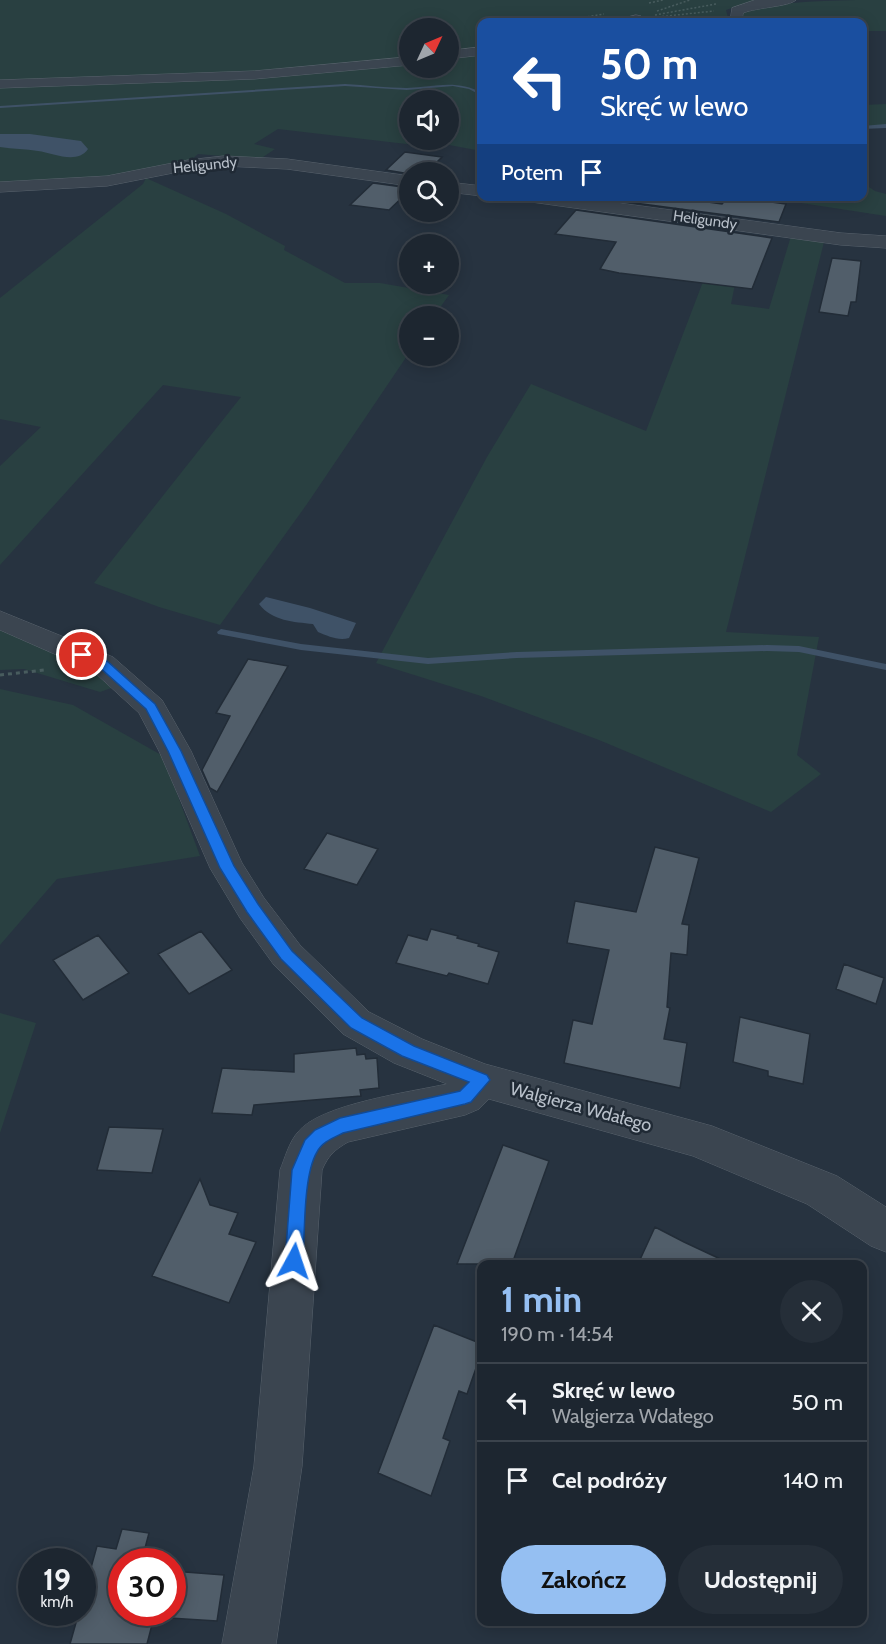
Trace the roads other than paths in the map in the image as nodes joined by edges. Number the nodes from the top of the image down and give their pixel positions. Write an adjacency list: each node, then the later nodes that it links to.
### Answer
1 (790, 0): 2 (street)
2 (736, 18)
3 (477, 52): 4 (street)
4 (459, 54)
5 (399, 62): 6 (street)
6 (0, 84)
7 (399, 180): 8 (street, Heligundy)
8 (0, 187)
9 (459, 188): 10 (street)
10 (477, 190)
11 (561, 201): 12 (street, Heligundy)
12 (886, 242)
13 (0, 620): 14 (street, Walgierza Wdałego)
14 (482, 1080): 15 (street, Walgierza Wdałego); 16 (street)
15 (886, 1231)
16 (249, 1644)

